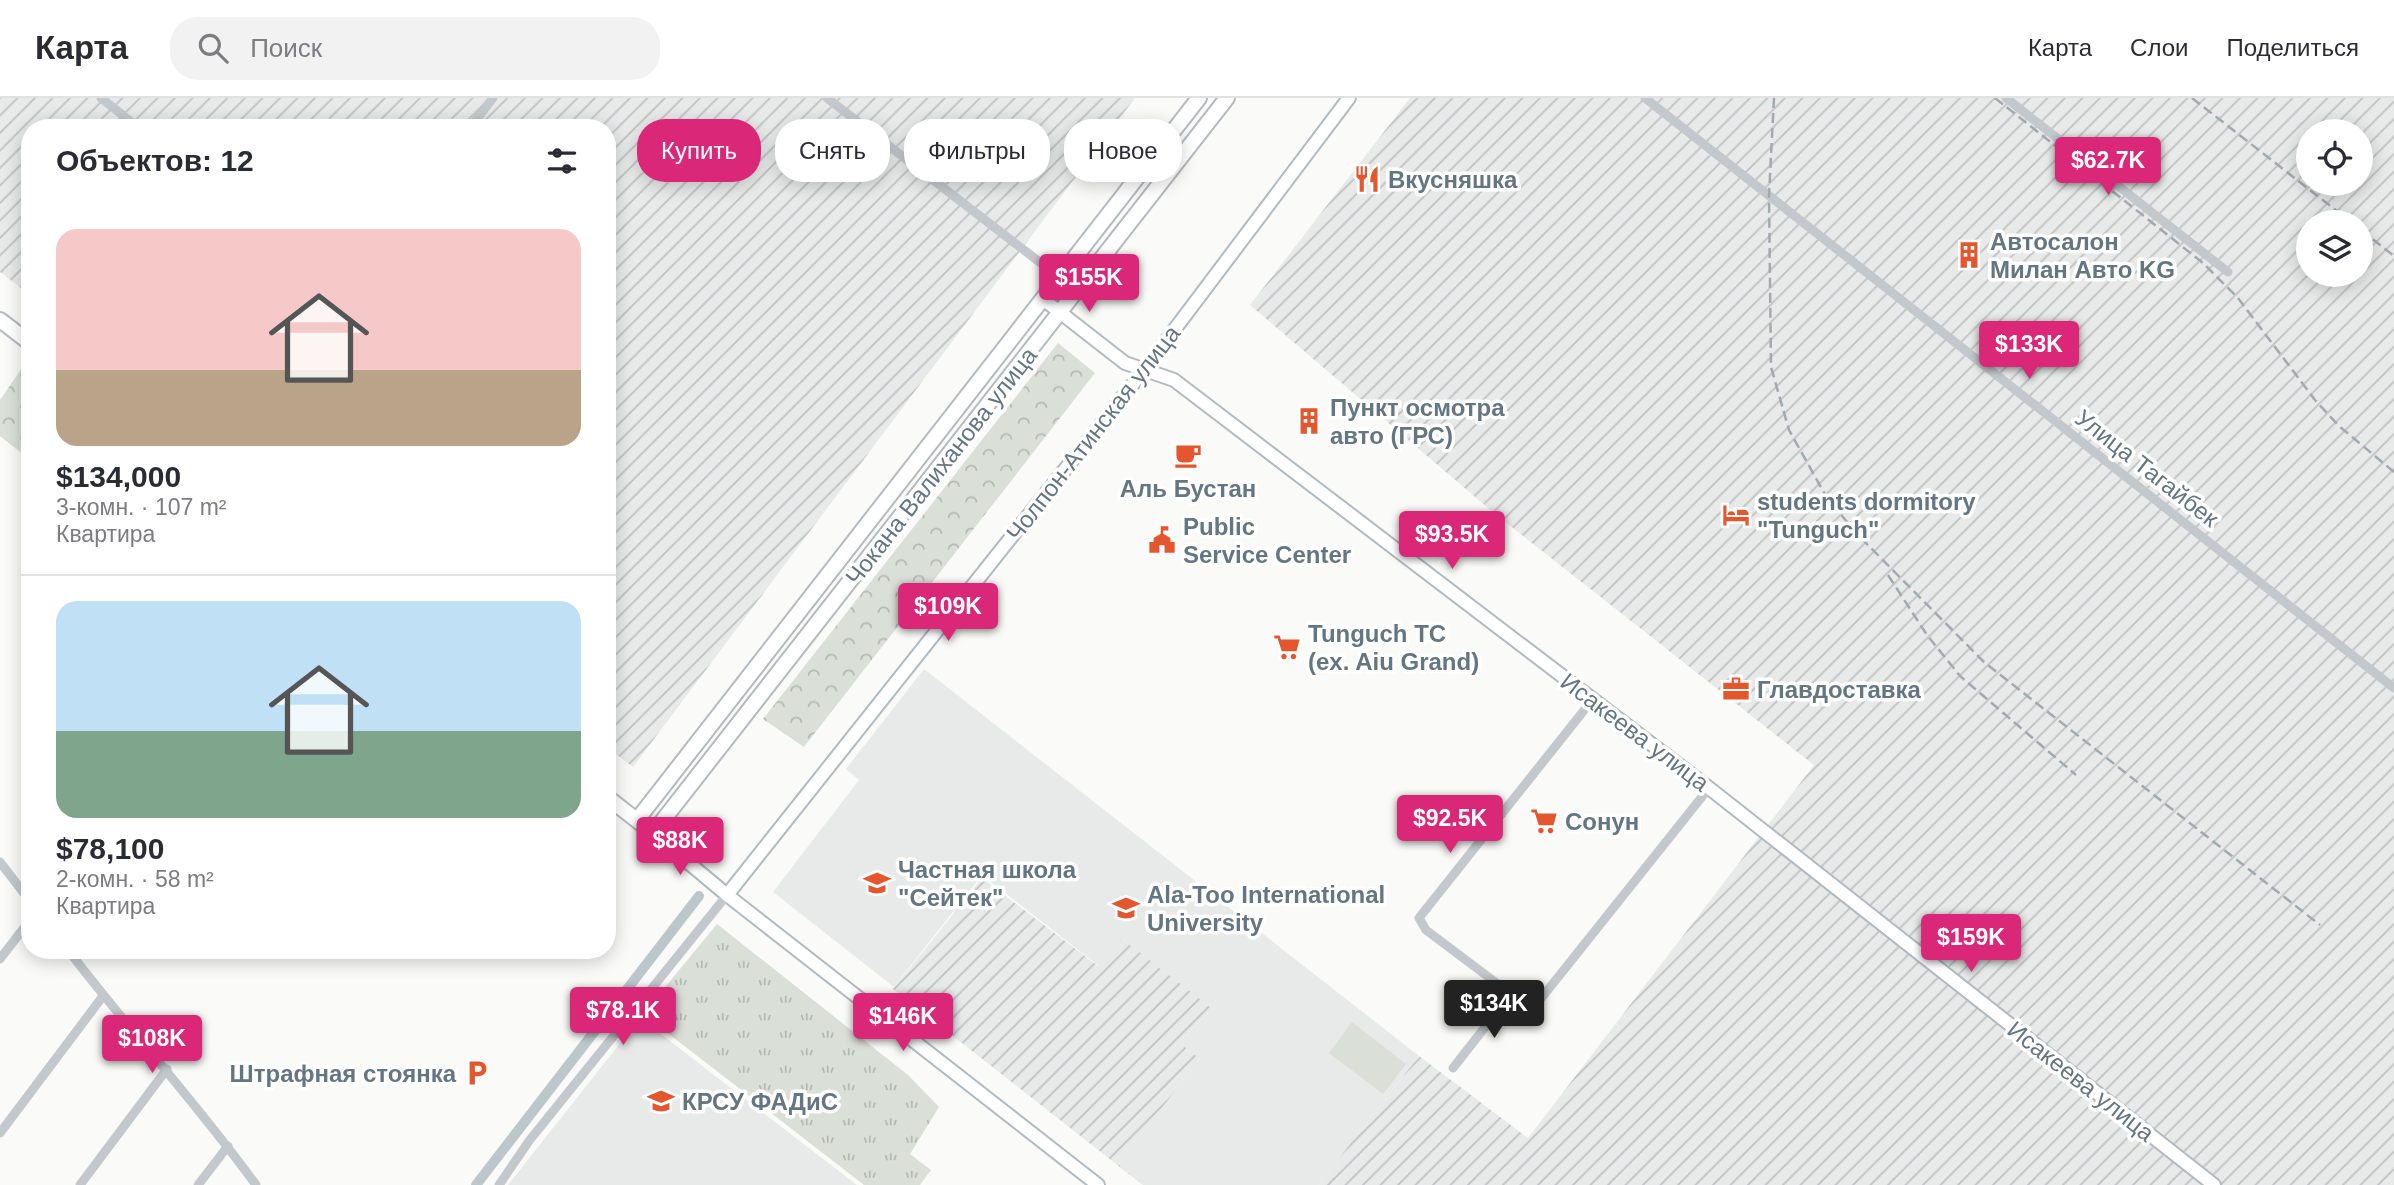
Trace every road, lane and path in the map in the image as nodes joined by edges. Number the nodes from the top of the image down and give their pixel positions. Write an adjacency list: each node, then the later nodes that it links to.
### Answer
1 (101, 98): 9 (street)
2 (493, 98): 10 (street)
3 (827, 98): 12 (street)
4 (1199, 98): 12 (main road, Чокана Валиханова улица)
5 (1227, 98): 13 (main road, Чокана Валиханова улица)
6 (1349, 98): 18 (street, Чолпон-Атинская улица)
7 (1645, 98): 21 (street, Улица Тагайбек)
8 (2006, 98): 11 (street)
9 (128, 119)
10 (477, 119)
11 (2228, 272)
12 (1059, 278): 13 (street); 14 (main road, Чокана Валиханова улица)
13 (1077, 291): 15 (main road, Чокана Валиханова улица)
14 (1043, 299): 15 (street, Исакеева улица); 19 (main road, Чокана Валиханова улица)
15 (1060, 313): 18 (street, Исакеева улица); 20 (main road, Чокана Валиханова улица)
16 (0, 320): 17 (main road)
17 (21, 336)
18 (1144, 370): 22 (street, Исакеева улица); 29 (street, Чолпон-Атинская улица)
19 (870, 524): 20 (main road); 25 (main road, Чокана Валиханова улица)
20 (886, 536): 26 (main road, Чокана Валиханова улица)
21 (2394, 688)
22 (1593, 699): 23 (street, Исакеева улица); 33 (street)
23 (1709, 788): 33 (street); 44 (street, Исакеева улица)
24 (616, 804): 25 (main road)
25 (637, 820): 26 (main road)
26 (653, 833): 29 (street)
27 (0, 862): 28 (street)
28 (21, 889)
29 (727, 895): 42 (street); 43 (street)
30 (21, 932): 31 (street)
31 (0, 959)
32 (75, 959): 34 (street)
33 (1511, 994): 35 (street)
34 (103, 996): 36 (street); 37 (street)
35 (1453, 1068)
36 (167, 1069): 38 (street); 39 (street)
37 (0, 1133)
38 (228, 1146): 40 (street); 41 (street)
39 (80, 1185)
40 (198, 1185)
41 (256, 1185)
42 (499, 1185)
43 (1098, 1185)
44 (2214, 1185)

